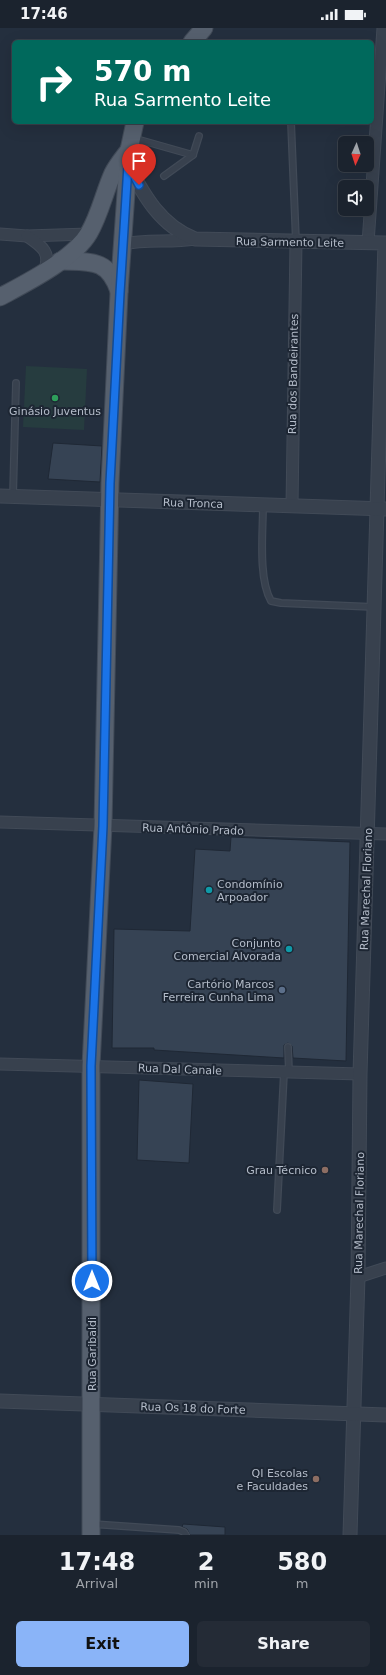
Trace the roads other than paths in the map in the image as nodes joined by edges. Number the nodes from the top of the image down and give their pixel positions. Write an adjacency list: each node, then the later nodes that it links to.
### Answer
1 (204, 28): 3 (main road)
2 (383, 28): 14 (street)
3 (194, 40)
4 (291, 124): 13 (lane)
5 (199, 136): 7 (lane)
6 (131, 144): 7 (lane); 10 (main road); 12 (street, Rua Sarmento Leite); 16 (main road, Rua Garibaldi)
7 (193, 155): 8 (lane)
8 (164, 176)
9 (0, 234): 11 (street)
10 (88, 234): 11 (street); 17 (main road)
11 (27, 236): 18 (street)
12 (195, 239): 13 (street, Rua Sarmento Leite); 16 (street, Rua Sarmento Leite)
13 (296, 242): 14 (street, Rua Sarmento Leite); 25 (street, Rua dos Bandeirantes)
14 (368, 243): 15 (street, Rua Sarmento Leite)
15 (386, 243): 26 (street, Rua Marechal Floriano)
16 (123, 244): 19 (main road, Rua Garibaldi)
17 (60, 261): 18 (main road); 19 (main road)
18 (44, 272): 20 (main road)
19 (120, 293): 23 (main road, Rua Garibaldi)
20 (0, 297)
21 (16, 383): 22 (lane)
22 (6, 496): 23 (street, Rua Tronca)
23 (110, 500): 24 (street, Rua Tronca); 29 (main road, Rua Garibaldi)
24 (263, 505): 25 (street, Rua Tronca); 27 (lane)
25 (292, 506): 26 (street, Rua Tronca)
26 (381, 509): 27 (street, Rua Marechal Floriano)
27 (374, 607): 30 (street, Rua Marechal Floriano)
28 (0, 822): 29 (street, Rua Antônio Prado)
29 (103, 826): 30 (street, Rua Antônio Prado); 34 (main road, Rua Garibaldi)
30 (367, 834): 31 (street, Rua Antônio Prado); 36 (street, Rua Marechal Floriano)
31 (386, 834)
32 (288, 1047): 35 (lane)
33 (0, 1064): 34 (street, Rua Dal Canale)
34 (91, 1066): 35 (street, Rua Dal Canale); 41 (main road, Rua Garibaldi)
35 (286, 1072): 36 (street, Rua Dal Canale); 37 (lane)
36 (360, 1074): 39 (street, Rua Marechal Floriano)
37 (278, 1210)
38 (386, 1268): 39 (street)
39 (358, 1278): 42 (street, Rua Marechal Floriano)
40 (0, 1401): 41 (street, Rua Os 18 do Forte)
41 (92, 1404): 42 (street, Rua Os 18 do Forte); 44 (main road, Rua Garibaldi)
42 (354, 1413): 43 (street, Rua Os 18 do Forte); 46 (street, Rua Marechal Floriano)
43 (386, 1415)
44 (91, 1529): 45 (lane)
45 (186, 1535)
46 (350, 1535)

